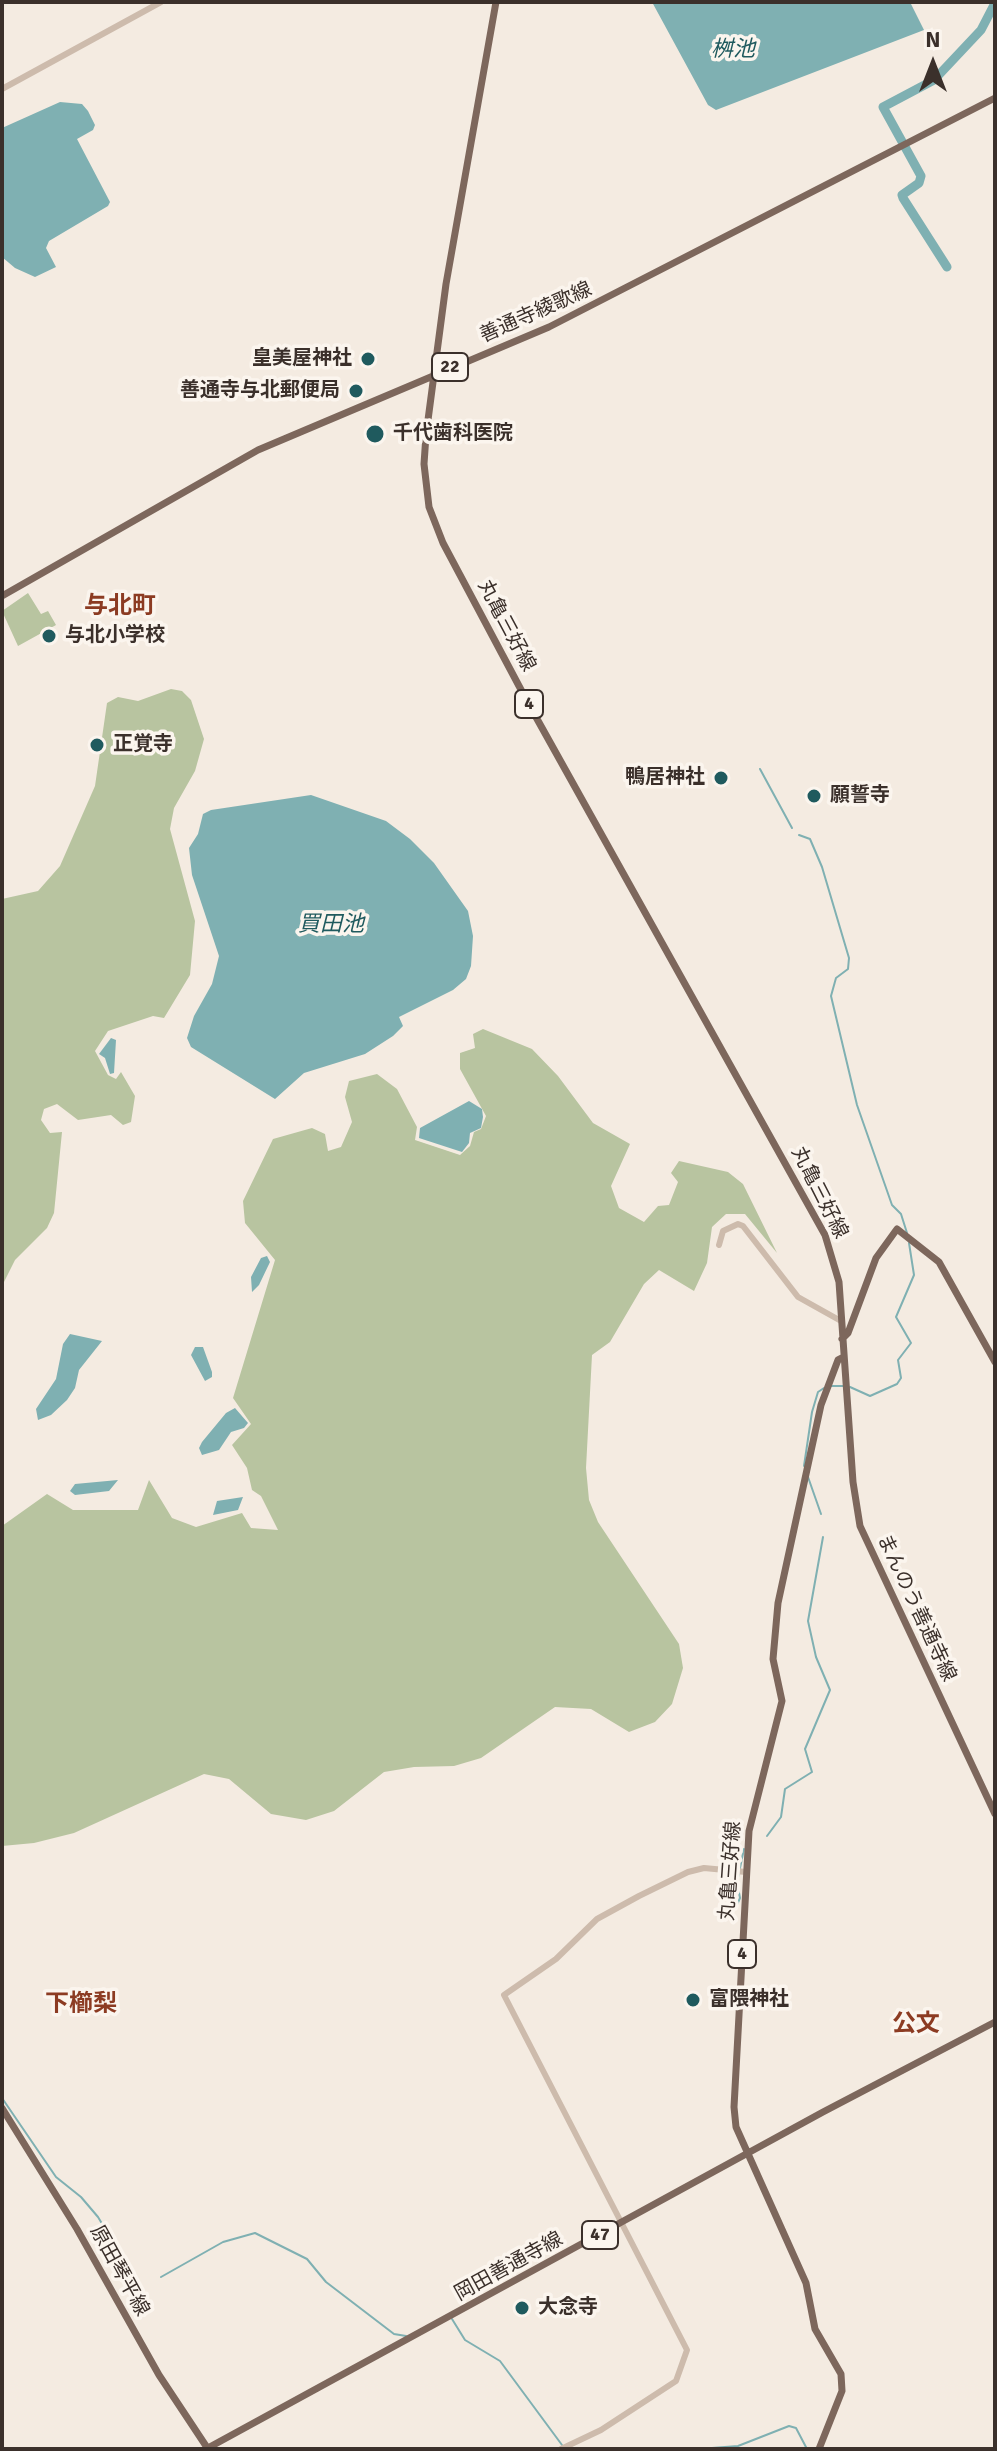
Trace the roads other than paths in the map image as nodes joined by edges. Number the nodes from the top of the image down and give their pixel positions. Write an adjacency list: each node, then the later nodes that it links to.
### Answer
1 (161, 2): 3 (street)
2 (496, 2): 5 (main road, 丸亀三好線 / 4)
3 (2, 89)
4 (995, 98): 5 (main road, 善通寺綾歌線 / 22)
5 (434, 373): 6 (main road, 善通寺綾歌線 / 22); 8 (main road, 丸亀三好線 / 4)
6 (2, 596)
7 (719, 1245): 8 (street)
8 (841, 1321): 9 (main road, 丸亀三好線 / 4)
9 (842, 1339): 10 (main road, 丸亀三好線 / 4); 11 (main road)
10 (844, 1357): 12 (main road, まんのう善通寺線); 13 (main road, 丸亀三好線 / 4)
11 (995, 1362)
12 (995, 1814)
13 (741, 1871): 16 (main road, 丸亀三好線 / 4); 17 (street)
14 (995, 2022): 16 (main road, 岡田善通寺線 / 47)
15 (2, 2108): 18 (main road, 原田琴平線)
16 (747, 2153): 17 (main road, 岡田善通寺線 / 47); 20 (main road, 丸亀三好線 / 4)
17 (623, 2222): 18 (main road, 岡田善通寺線 / 47); 19 (street)
18 (208, 2449)
19 (561, 2449)
20 (819, 2449)

